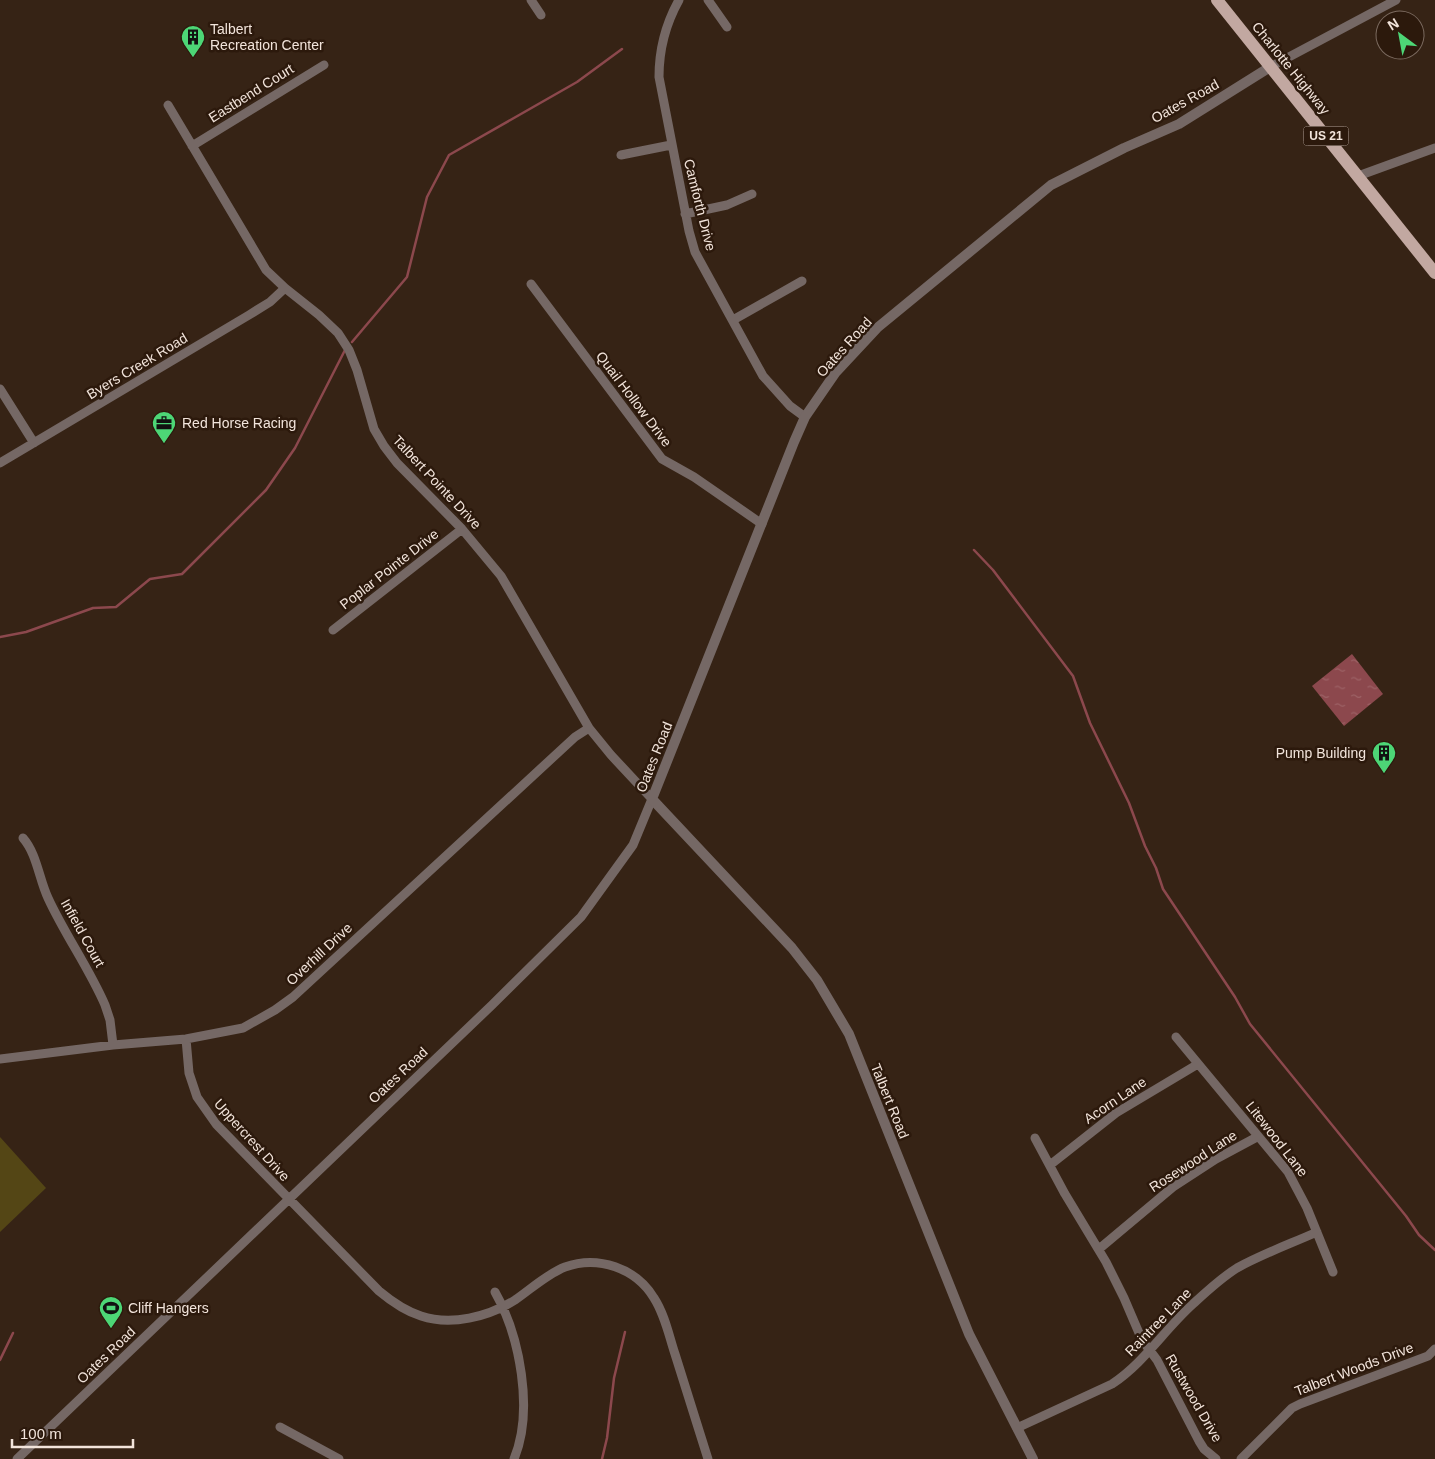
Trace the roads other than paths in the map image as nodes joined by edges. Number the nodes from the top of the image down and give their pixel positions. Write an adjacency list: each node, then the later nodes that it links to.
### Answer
1 (531, 0): 6 (street)
2 (679, 0): 11 (street, Camforth Drive)
3 (708, 0): 7 (street)
4 (1217, 0): 9 (main road, Charlotte Highway / US 21)
5 (1396, 0): 9 (street)
6 (541, 15)
7 (727, 28)
8 (324, 65): 12 (street, Eastbend Court)
9 (1270, 67): 15 (main road, Charlotte Highway / US 21); 24 (street, Oates Road)
10 (168, 105): 12 (street, Talbert Pointe Drive)
11 (671, 145): 14 (street); 17 (street, Camforth Drive)
12 (192, 146): 21 (street, Talbert Pointe Drive)
13 (1435, 148): 15 (street)
14 (621, 155)
15 (1358, 176): 18 (main road, Charlotte Highway / US 21)
16 (752, 194): 17 (street)
17 (685, 214): 22 (street, Camforth Drive)
18 (1435, 273)
19 (802, 281): 22 (street)
20 (530, 284): 27 (street, Quail Hollow Drive)
21 (285, 288): 25 (street, Byers Creek Road); 28 (street, Talbert Pointe Drive)
22 (732, 320): 24 (street, Camforth Drive)
23 (0, 389): 25 (street)
24 (805, 417): 27 (street, Oates Road)
25 (34, 443): 26 (street, Byers Creek Road)
26 (0, 463)
27 (762, 524): 31 (street, Oates Road)
28 (462, 529): 29 (street, Poplar Pointe Drive); 30 (street, Talbert Pointe Drive)
29 (333, 630)
30 (589, 728): 31 (street, Talbert Pointe Drive); 34 (street, Overhill Drive)
31 (652, 799): 41 (street, Oates Road); 50 (street, Talbert Road)
32 (22, 838): 35 (street, Infield Court)
33 (1176, 1037): 37 (street, Litewood Lane)
34 (186, 1039): 35 (street, Overhill Drive); 41 (street, Uppercrest Drive)
35 (113, 1045): 36 (street, Overhill Drive)
36 (0, 1058)
37 (1198, 1064): 38 (street, Litewood Lane); 40 (street, Acorn Lane)
38 (1257, 1136): 42 (street, Litewood Lane); 43 (street, Rosewood Lane)
39 (1036, 1138): 40 (street)
40 (1050, 1165): 43 (street)
41 (288, 1200): 46 (street, Uppercrest Drive); 51 (street, Oates Road)
42 (1317, 1232): 44 (street, Litewood Lane); 48 (street, Raintree Lane)
43 (1099, 1250): 48 (street)
44 (1333, 1272)
45 (495, 1292): 46 (street)
46 (503, 1306): 53 (street); 54 (street, Uppercrest Drive)
47 (1435, 1349): 57 (street, Talbert Woods Drive)
48 (1149, 1350): 50 (street, Raintree Lane); 56 (street, Rustwood Drive)
49 (280, 1427): 52 (street)
50 (1017, 1428): 55 (street, Talbert Road)
51 (17, 1459)
52 (339, 1459)
53 (514, 1459)
54 (708, 1459)
55 (1033, 1459)
56 (1216, 1459)
57 (1241, 1459)

